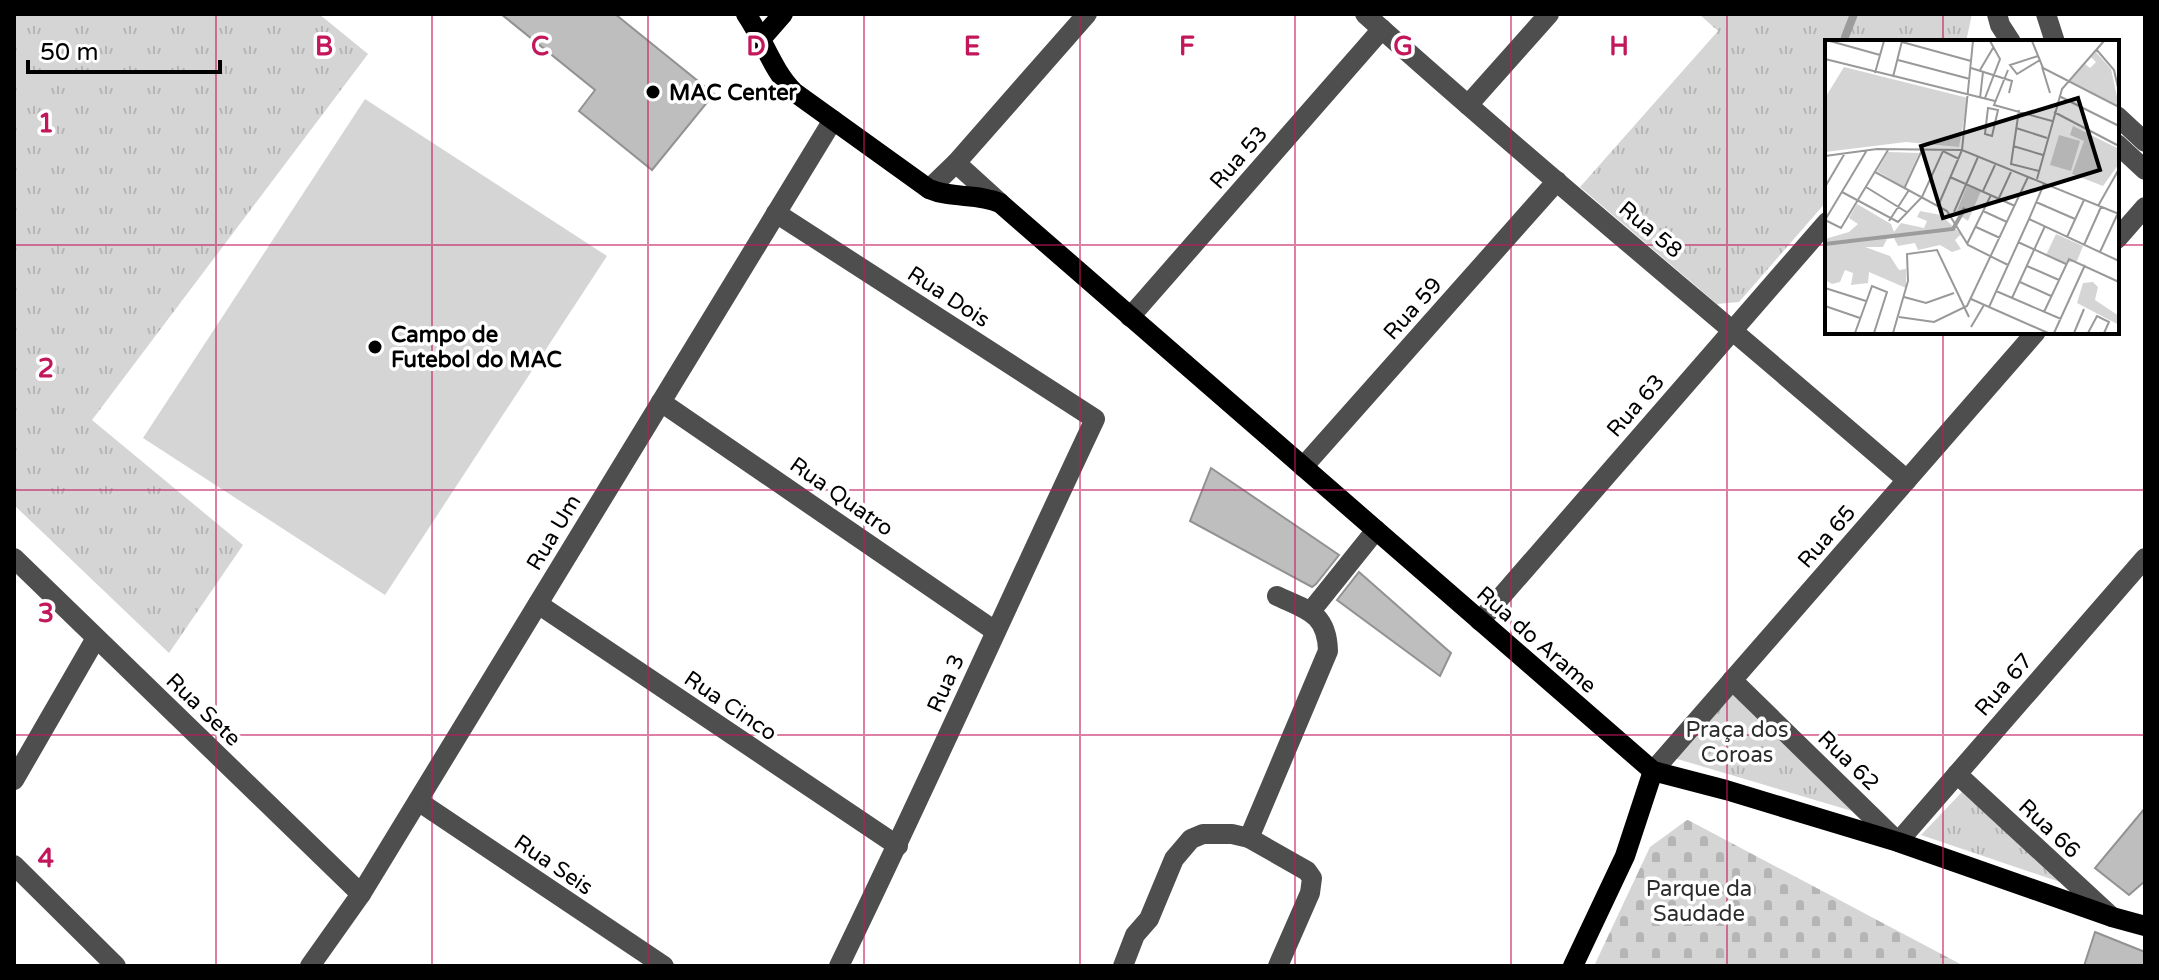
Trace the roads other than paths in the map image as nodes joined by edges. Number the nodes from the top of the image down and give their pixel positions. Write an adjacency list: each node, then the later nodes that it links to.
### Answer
1 (746, 14): 9 (main road)
2 (783, 14): 9 (main road)
3 (1087, 14): 17 (street)
4 (1365, 14): 8 (street, Rua 58)
5 (1549, 14): 12 (street)
6 (2046, 14): 11 (street)
7 (2003, 27): 10 (street)
8 (1382, 29): 12 (street, Rua 58); 26 (street, Rua 53)
9 (762, 38): 14 (main road)
10 (1987, 40)
11 (2054, 40)
12 (1468, 105): 19 (street, Rua 58)
13 (2119, 118): 15 (street)
14 (833, 120): 20 (main road); 23 (street, Rua Um)
15 (2145, 142)
16 (2119, 146): 18 (street)
17 (956, 163): 20 (street); 21 (street)
18 (2145, 170)
19 (1557, 181): 27 (street, Rua 58); 31 (street, Rua 59)
20 (929, 189): 21 (main road)
21 (1000, 203): 26 (main road, Rua do Arame)
22 (2145, 207): 25 (street)
23 (776, 213): 29 (street, Rua Um); 30 (street, Rua Dois)
24 (1825, 224): 27 (street, Rua 63)
25 (2119, 237)
26 (1130, 317): 31 (main road, Rua do Arame)
27 (1733, 329): 32 (street, Rua 58); 39 (street, Rua 63)
28 (2034, 334): 32 (street, Rua 65)
29 (661, 402): 37 (street, Rua Um); 40 (street, Rua Quatro)
30 (1095, 419): 40 (street, Rua 3)
31 (1303, 467): 33 (main road, Rua do Arame)
32 (1907, 480): 42 (street, Rua 65)
33 (1376, 530): 38 (street); 39 (main road, Rua do Arame)
34 (14, 558): 41 (street, Rua Sete)
35 (2145, 558): 44 (street, Rua 67)
36 (1277, 596): 38 (street)
37 (538, 604): 46 (street, Rua Um); 49 (street, Rua Cinco)
38 (1311, 611): 47 (street)
39 (1480, 621): 43 (main road, Rua do Arame)
40 (995, 631): 49 (street, Rua 3)
41 (96, 638): 45 (street); 51 (street, Rua Sete)
42 (1732, 680): 43 (street, Rua 65); 48 (street, Rua 62)
43 (1653, 771): 48 (main road, Rua do Arame); 60 (main road)
44 (1957, 774): 48 (street, Rua 67); 52 (street, Rua 66)
45 (14, 780)
46 (418, 801): 51 (street, Rua Um); 56 (street, Rua Seis)
47 (1249, 838): 58 (street); 59 (street)
48 (1898, 842): 52 (main road, Rua do Arame)
49 (898, 846): 57 (street, Rua 3)
50 (14, 865): 54 (street)
51 (361, 894): 55 (street, Rua Um)
52 (2112, 917): 53 (main road, Rua do Arame)
53 (2145, 926)
54 (116, 966)
55 (310, 966)
56 (664, 966)
57 (839, 966)
58 (1123, 966)
59 (1278, 966)
60 (1573, 966)

